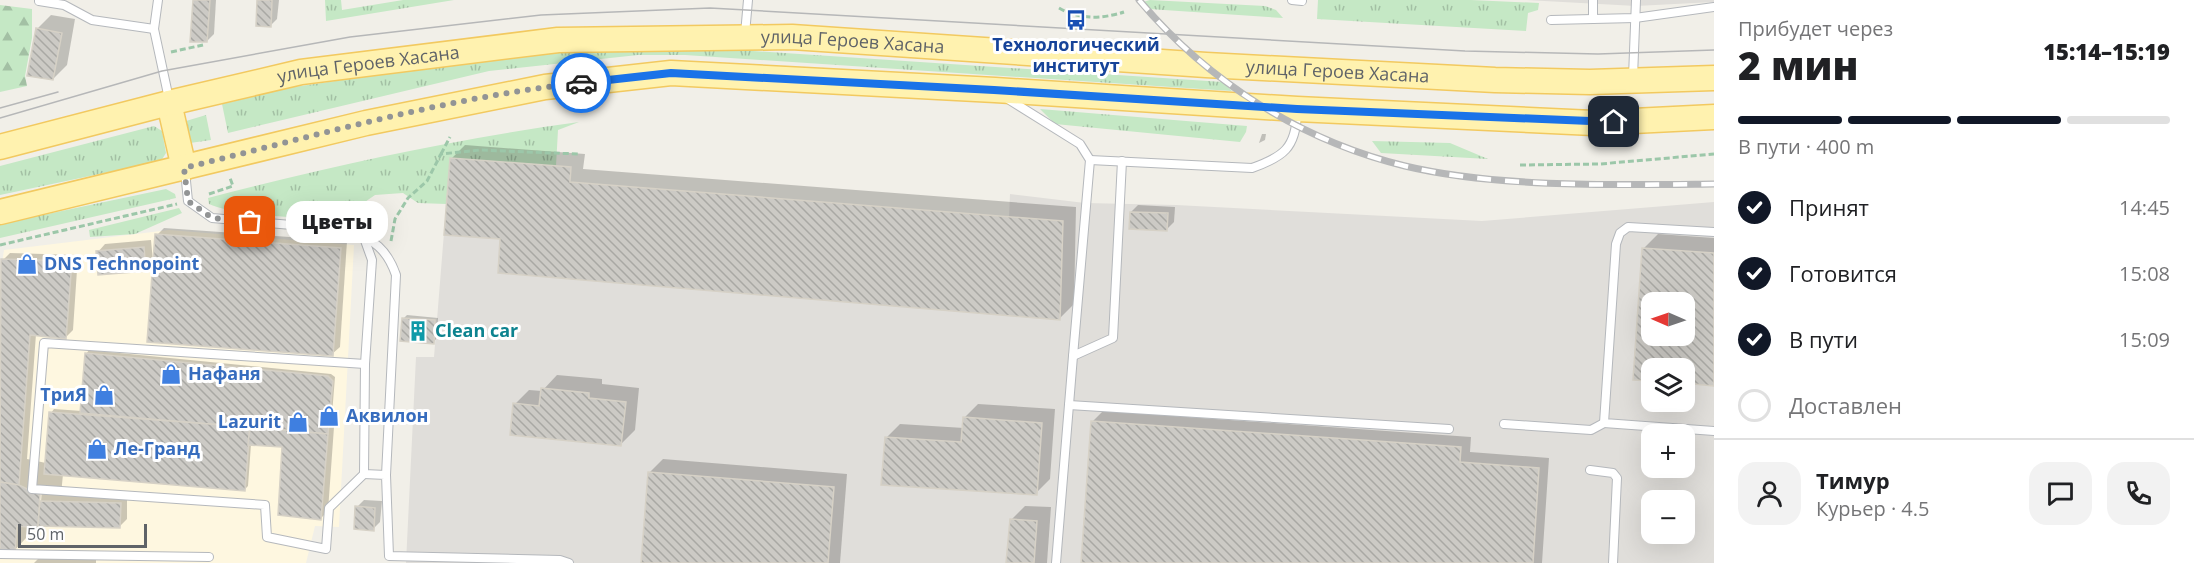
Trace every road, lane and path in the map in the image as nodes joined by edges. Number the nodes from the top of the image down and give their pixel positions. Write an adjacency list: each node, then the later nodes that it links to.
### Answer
1 (158, 0): 14 (lane)
2 (748, 0): 15 (lane)
3 (1292, 0): 7 (lane)
4 (1593, 0): 12 (lane)
5 (1636, 0): 11 (lane)
6 (39, 1): 14 (lane)
7 (1302, 1)
8 (1714, 7): 11 (lane)
9 (1059, 8): 10 (path)
10 (1124, 12)
11 (1635, 18): 12 (lane); 19 (lane)
12 (1593, 19): 13 (lane)
13 (1551, 20)
14 (154, 29): 21 (lane)
15 (745, 36): 19 (main road, улица Героев Хасана); 21 (main road, улица Героев Хасана)
16 (203, 45): 17 (path)
17 (171, 52)
18 (1714, 78): 19 (main road, улица Героев Хасана)
19 (1632, 81)
20 (994, 90): 22 (main road); 29 (lane); 32 (main road)
21 (170, 103): 25 (main road, улица Героев Хасана); 32 (main road)
22 (1297, 109): 23 (main road); 30 (lane)
23 (1714, 117)
24 (450, 137): 26 (path)
25 (0, 147)
26 (441, 154): 27 (path); 40 (path)
27 (578, 154)
28 (1714, 154): 31 (path)
29 (1090, 160): 30 (lane); 41 (lane)
30 (1122, 161): 41 (lane)
31 (1520, 165)
32 (184, 168): 36 (main road); 38 (lane)
33 (229, 172): 34 (path)
34 (209, 194)
35 (178, 204): 39 (path)
36 (0, 212)
37 (1714, 232): 44 (lane)
38 (363, 235): 40 (lane); 42 (lane)
39 (0, 245)
40 (389, 255): 50 (lane)
41 (1073, 356): 43 (lane)
42 (365, 364): 49 (lane); 49 (lane)
43 (1069, 405): 46 (lane); 56 (lane)
44 (1604, 423): 45 (lane); 47 (lane)
45 (1504, 424)
46 (1449, 429)
47 (1714, 431)
48 (1590, 470): 57 (lane)
49 (364, 474): 50 (lane)
50 (386, 475): 54 (lane)
51 (0, 554): 53 (lane)
52 (209, 557): 53 (lane)
53 (103, 559)
54 (386, 560): 55 (lane)
55 (569, 563)
56 (1056, 563)
57 (1613, 563)

